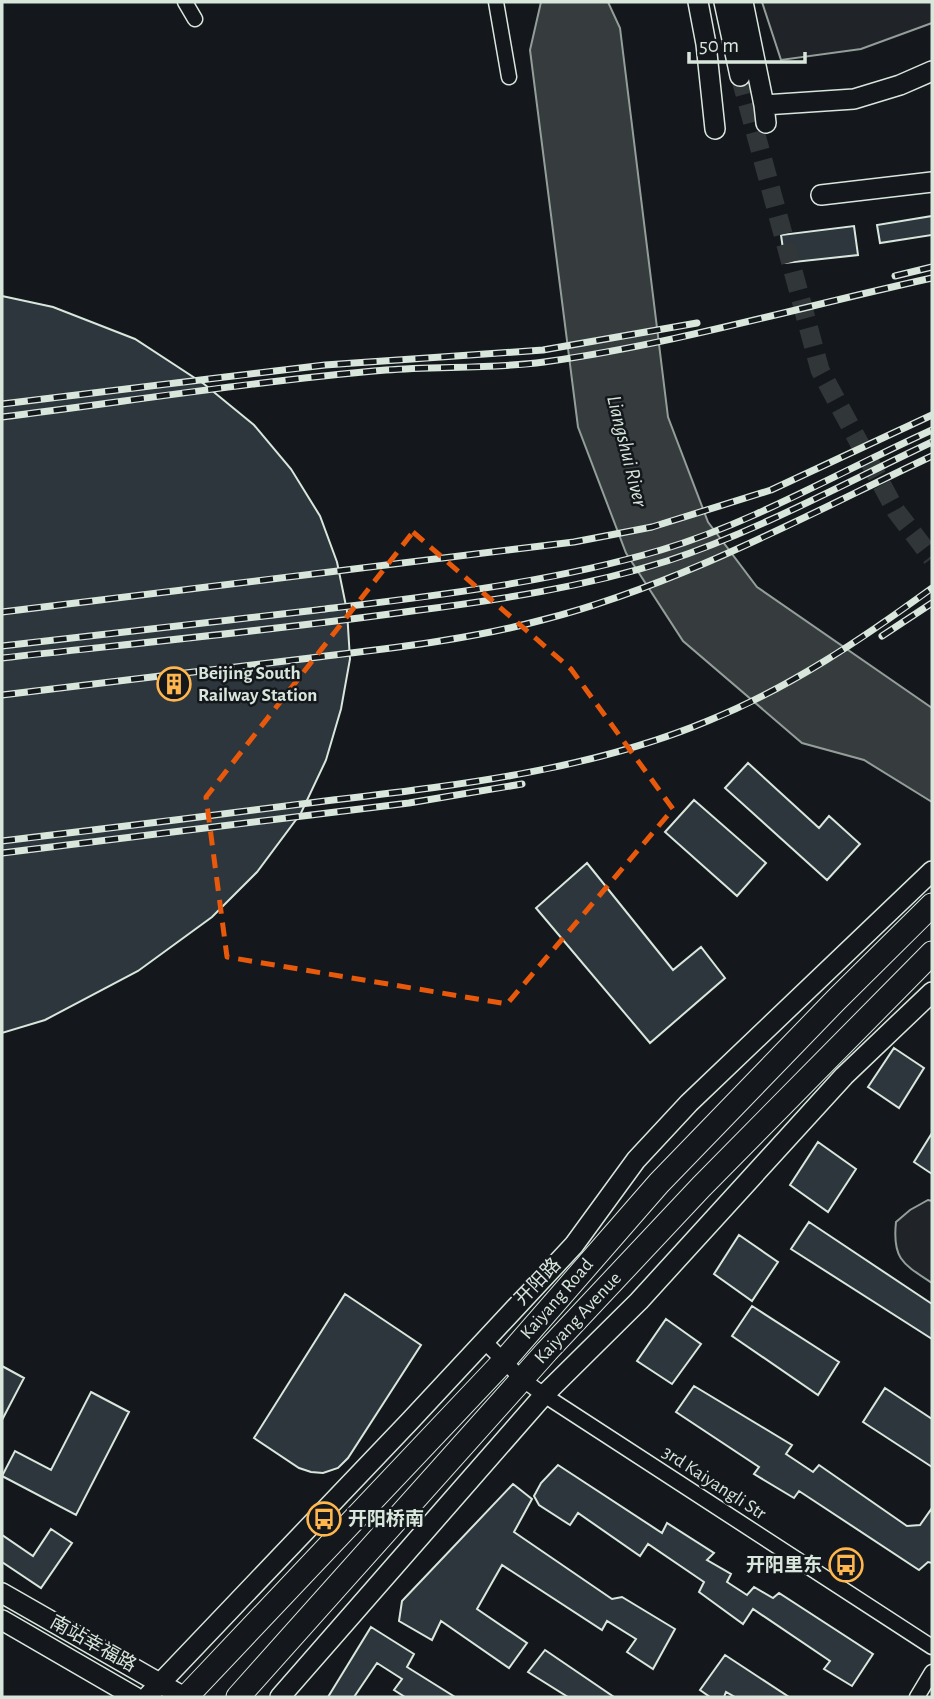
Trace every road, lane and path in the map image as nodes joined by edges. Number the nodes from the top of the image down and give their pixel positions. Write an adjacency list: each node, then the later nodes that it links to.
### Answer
1 (185, 2): 6 (street)
2 (496, 2): 9 (street)
3 (698, 2): 10 (street)
4 (724, 2): 8 (street)
5 (743, 2): 7 (street)
6 (195, 19)
7 (932, 71)
8 (740, 76)
9 (509, 77)
10 (715, 129)
11 (932, 182): 12 (street)
12 (821, 195)
13 (930, 876): 17 (street, 开阳路)
14 (932, 905): 18 (main road, Kaiyang Road)
15 (932, 953): 19 (main road, Kaiyang Avenue)
16 (932, 992): 20 (street)
17 (484, 1341): 18 (street, 3rd Kaiyangli Str); 25 (street, 开阳路)
18 (503, 1362): 19 (street, 3rd Kaiyangli Str); 27 (main road, Kaiyang Road)
19 (522, 1379): 20 (street, 3rd Kaiyangli Str); 28 (main road, Kaiyang Avenue)
20 (544, 1395): 23 (street, 3rd Kaiyangli Str); 29 (street)
21 (2, 1593): 25 (street, 南站幸福路)
22 (2, 1620): 26 (street, 南站幸福路)
23 (932, 1647)
24 (932, 1672): 30 (street)
25 (154, 1690): 27 (street, 南站幸福路)
26 (135, 1697)
27 (185, 1697)
28 (238, 1697)
29 (280, 1697)
30 (917, 1697)

